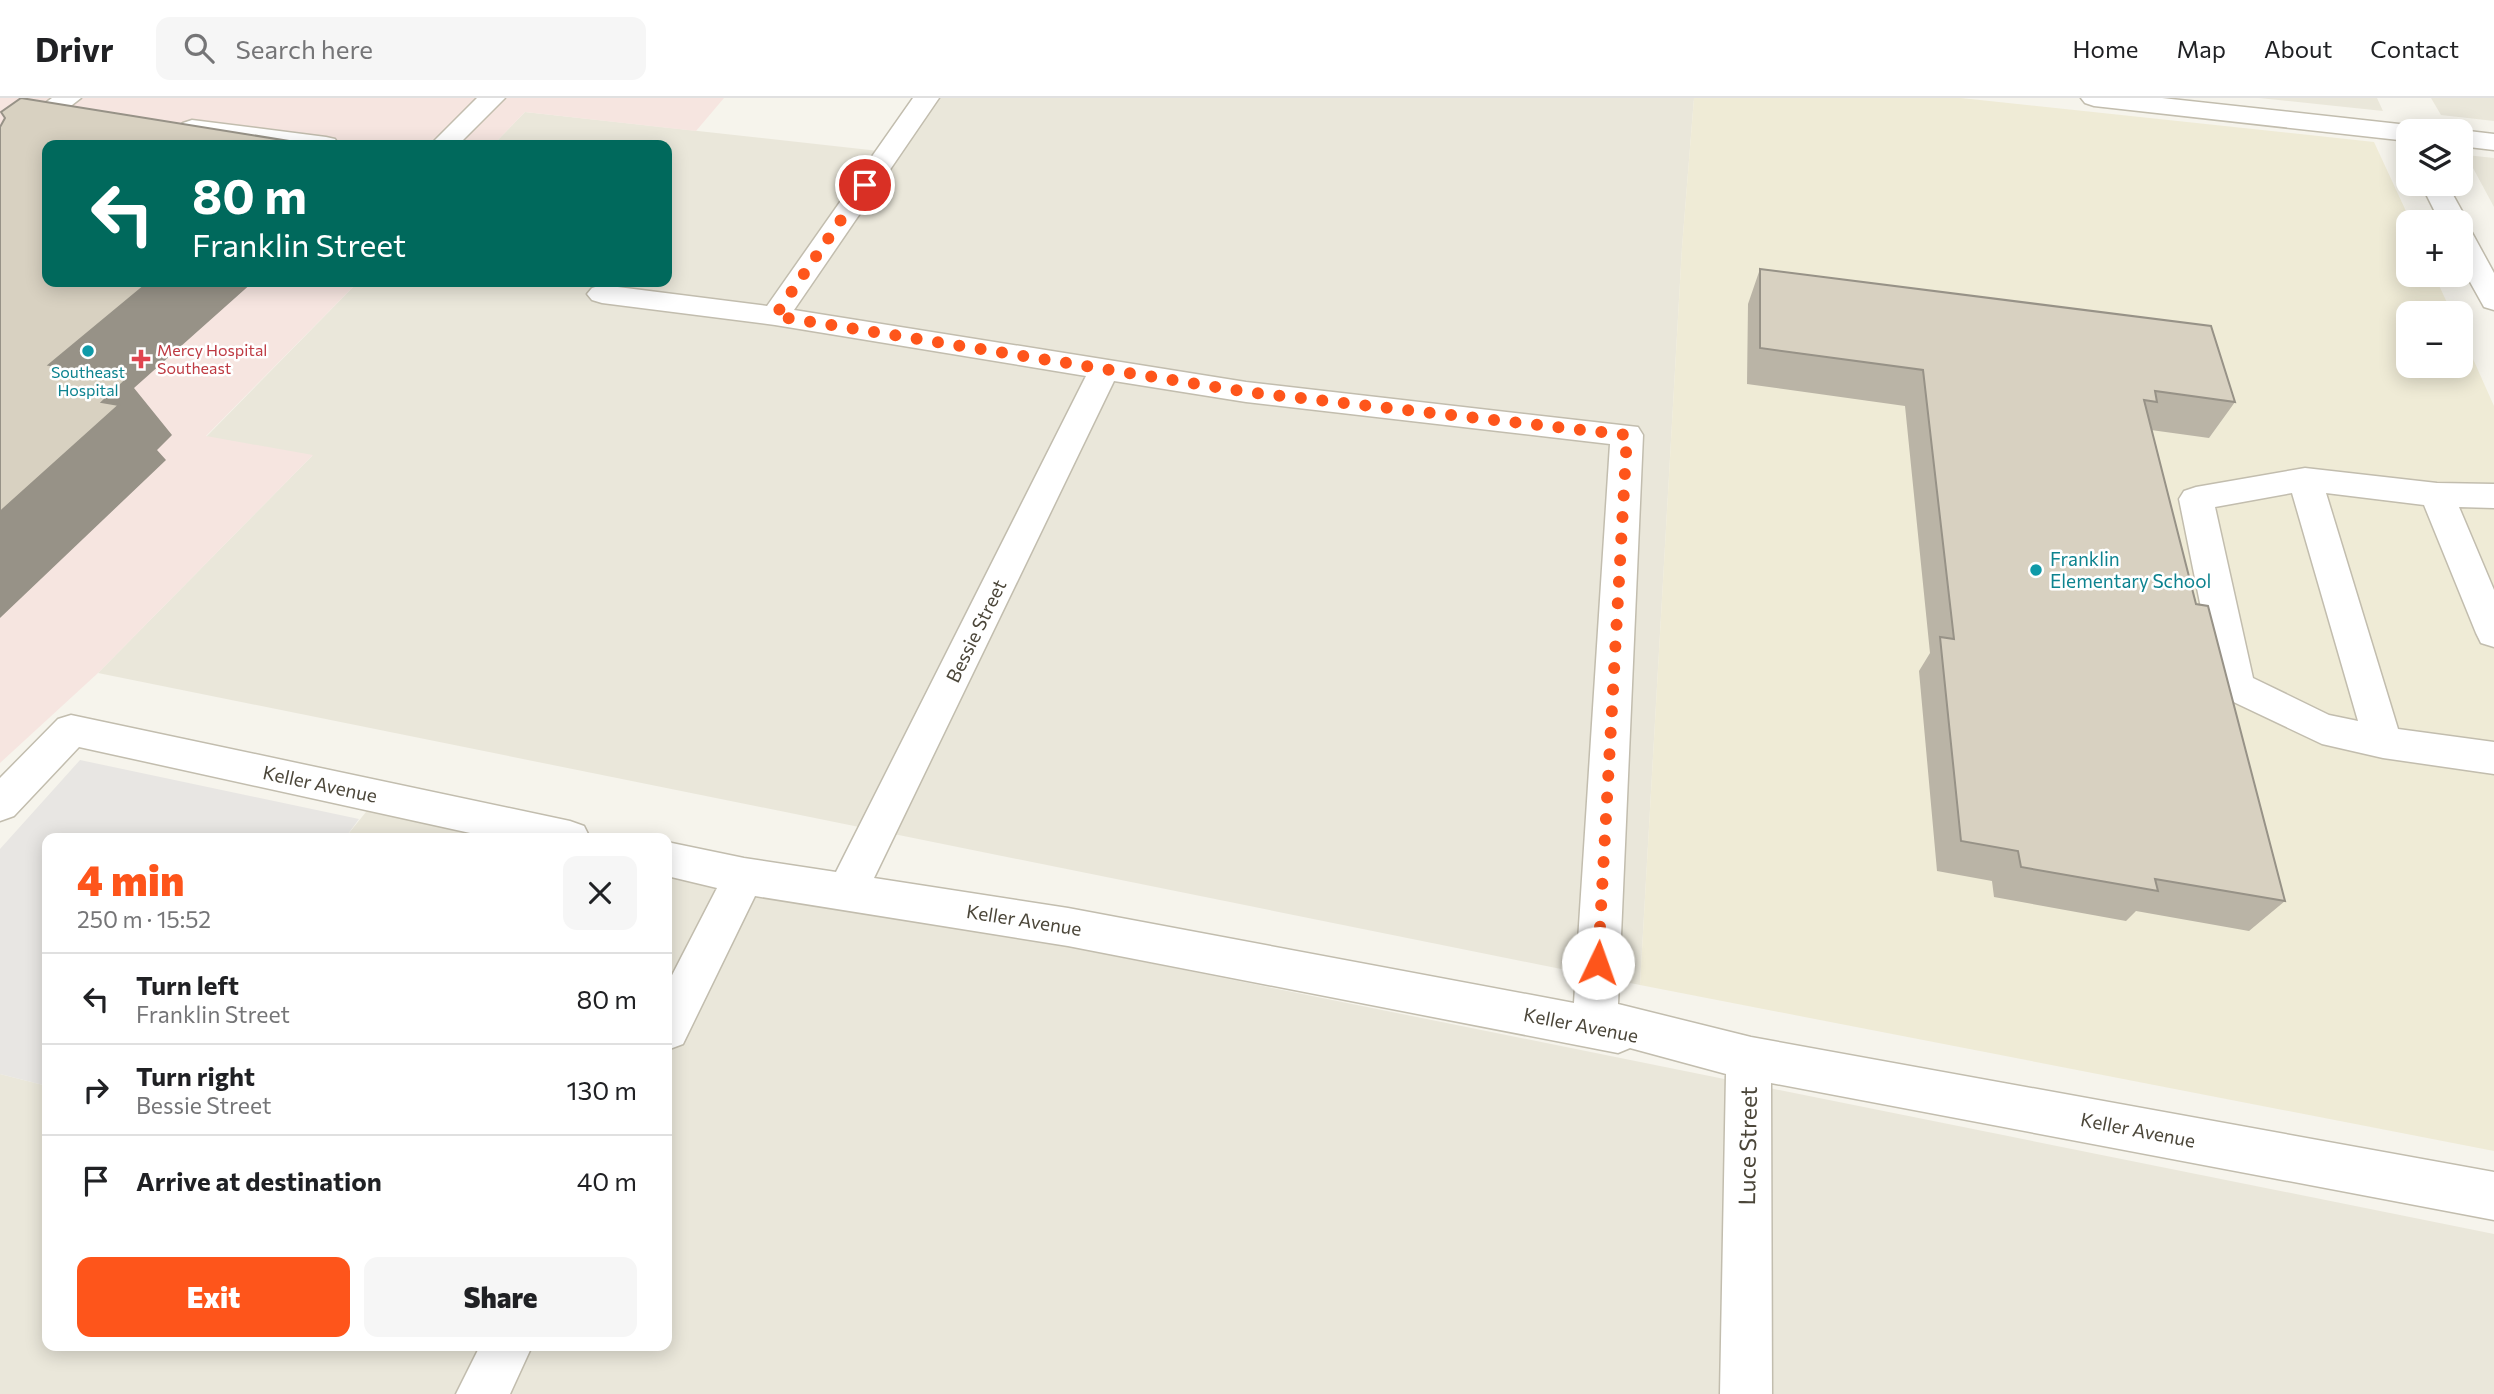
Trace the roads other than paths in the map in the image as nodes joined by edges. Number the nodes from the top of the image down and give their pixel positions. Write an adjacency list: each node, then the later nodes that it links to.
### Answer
1 (68, 98): 13 (street)
2 (492, 98): 10 (street)
3 (926, 98): 17 (street)
4 (2094, 98): 6 (street)
5 (155, 122): 7 (street)
6 (2396, 123)
7 (206, 135): 8 (street); 9 (street)
8 (188, 140)
9 (266, 140)
10 (448, 140)
11 (2473, 140): 12 (street)
12 (2494, 142)
13 (4, 163)
14 (2473, 260): 16 (street)
15 (602, 294): 17 (street)
16 (2494, 301)
17 (775, 316): 18 (street)
18 (1104, 370): 29 (street, Bessie Street); 31 (street)
19 (2305, 479): 20 (street); 23 (street); 23 (street)
20 (2437, 495): 21 (street); 22 (street)
21 (2494, 496)
22 (2494, 633)
23 (2383, 742): 24 (street)
24 (2494, 758)
25 (0, 804): 26 (street, Keller Avenue)
26 (547, 833)
27 (672, 860): 28 (street, Keller Avenue)
28 (744, 876): 29 (street, Keller Avenue); 30 (street)
29 (847, 892): 31 (street, Keller Avenue)
30 (672, 1020)
31 (1749, 1057): 32 (street, Keller Avenue); 35 (street, Luce Street)
32 (2494, 1196)
33 (504, 1351): 34 (street)
34 (482, 1394)
35 (1746, 1394)

